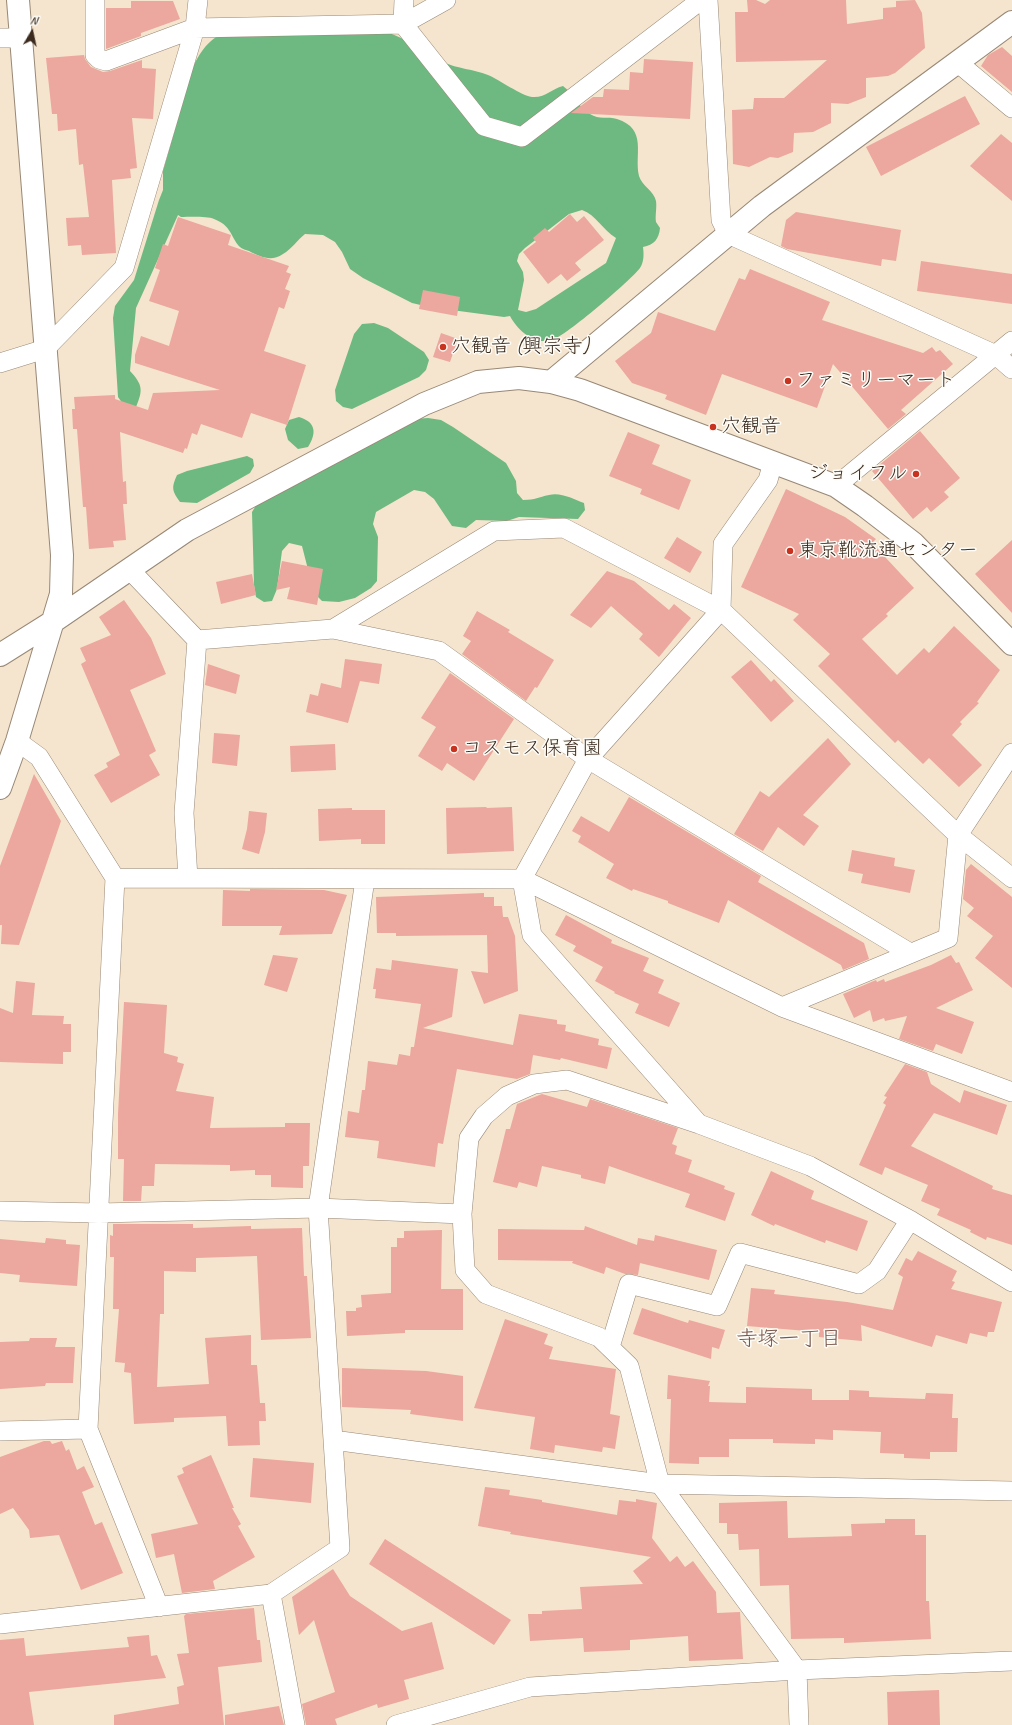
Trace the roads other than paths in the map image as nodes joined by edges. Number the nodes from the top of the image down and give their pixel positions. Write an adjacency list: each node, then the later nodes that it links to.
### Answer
1 (18, 0): 12 (street)
2 (95, 0): 10 (street)
3 (198, 0): 10 (street)
4 (404, 0): 9 (street)
5 (446, 0): 9 (street)
6 (701, 0): 9 (street)
7 (708, 0): 15 (street)
8 (1012, 22): 13 (street)
9 (403, 24): 10 (street)
10 (195, 28): 17 (street)
11 (0, 38): 12 (street)
12 (22, 38): 17 (street)
13 (958, 62): 14 (street); 15 (street)
14 (1012, 108)
15 (728, 234): 18 (street); 21 (street)
16 (1012, 341): 18 (street)
17 (45, 349): 19 (street); 26 (street)
18 (996, 355): 20 (street); 23 (street)
19 (0, 363)
20 (1012, 369)
21 (551, 382): 22 (street); 24 (street)
22 (773, 462): 23 (street); 25 (street)
23 (836, 486): 29 (street)
24 (130, 570): 26 (street); 28 (street)
25 (721, 610): 27 (street); 33 (street); 35 (street)
26 (54, 622): 30 (street); 31 (street)
27 (333, 629): 28 (street); 33 (street)
28 (197, 640): 37 (street)
29 (1012, 644)
30 (0, 655)
31 (17, 741): 34 (street); 36 (street)
32 (1012, 753): 35 (street)
33 (588, 758): 40 (street); 41 (street)
34 (0, 788)
35 (958, 835): 38 (street); 41 (street)
36 (115, 878): 37 (street); 47 (street)
37 (188, 878): 39 (street)
38 (1012, 878)
39 (365, 879): 40 (street); 45 (street)
40 (522, 879): 42 (street); 44 (street)
41 (910, 953): 42 (street)
42 (782, 1007): 43 (street)
43 (1012, 1092)
44 (699, 1124): 48 (street); 49 (street)
45 (318, 1208): 47 (street); 48 (street); 54 (street)
46 (0, 1211): 47 (street)
47 (99, 1213): 52 (street)
48 (462, 1214): 51 (street)
49 (910, 1220): 50 (street); 51 (street)
50 (1012, 1282)
51 (610, 1347): 55 (street)
52 (88, 1429): 53 (street); 58 (street)
53 (0, 1431)
54 (333, 1440): 55 (street); 57 (street)
55 (660, 1484): 56 (street); 61 (street)
56 (1012, 1491)
57 (271, 1594): 58 (street); 62 (street)
58 (159, 1607): 59 (street)
59 (0, 1624)
60 (1012, 1662): 61 (street)
61 (797, 1670): 63 (street); 64 (street)
62 (295, 1725)
63 (396, 1725)
64 (799, 1725)

